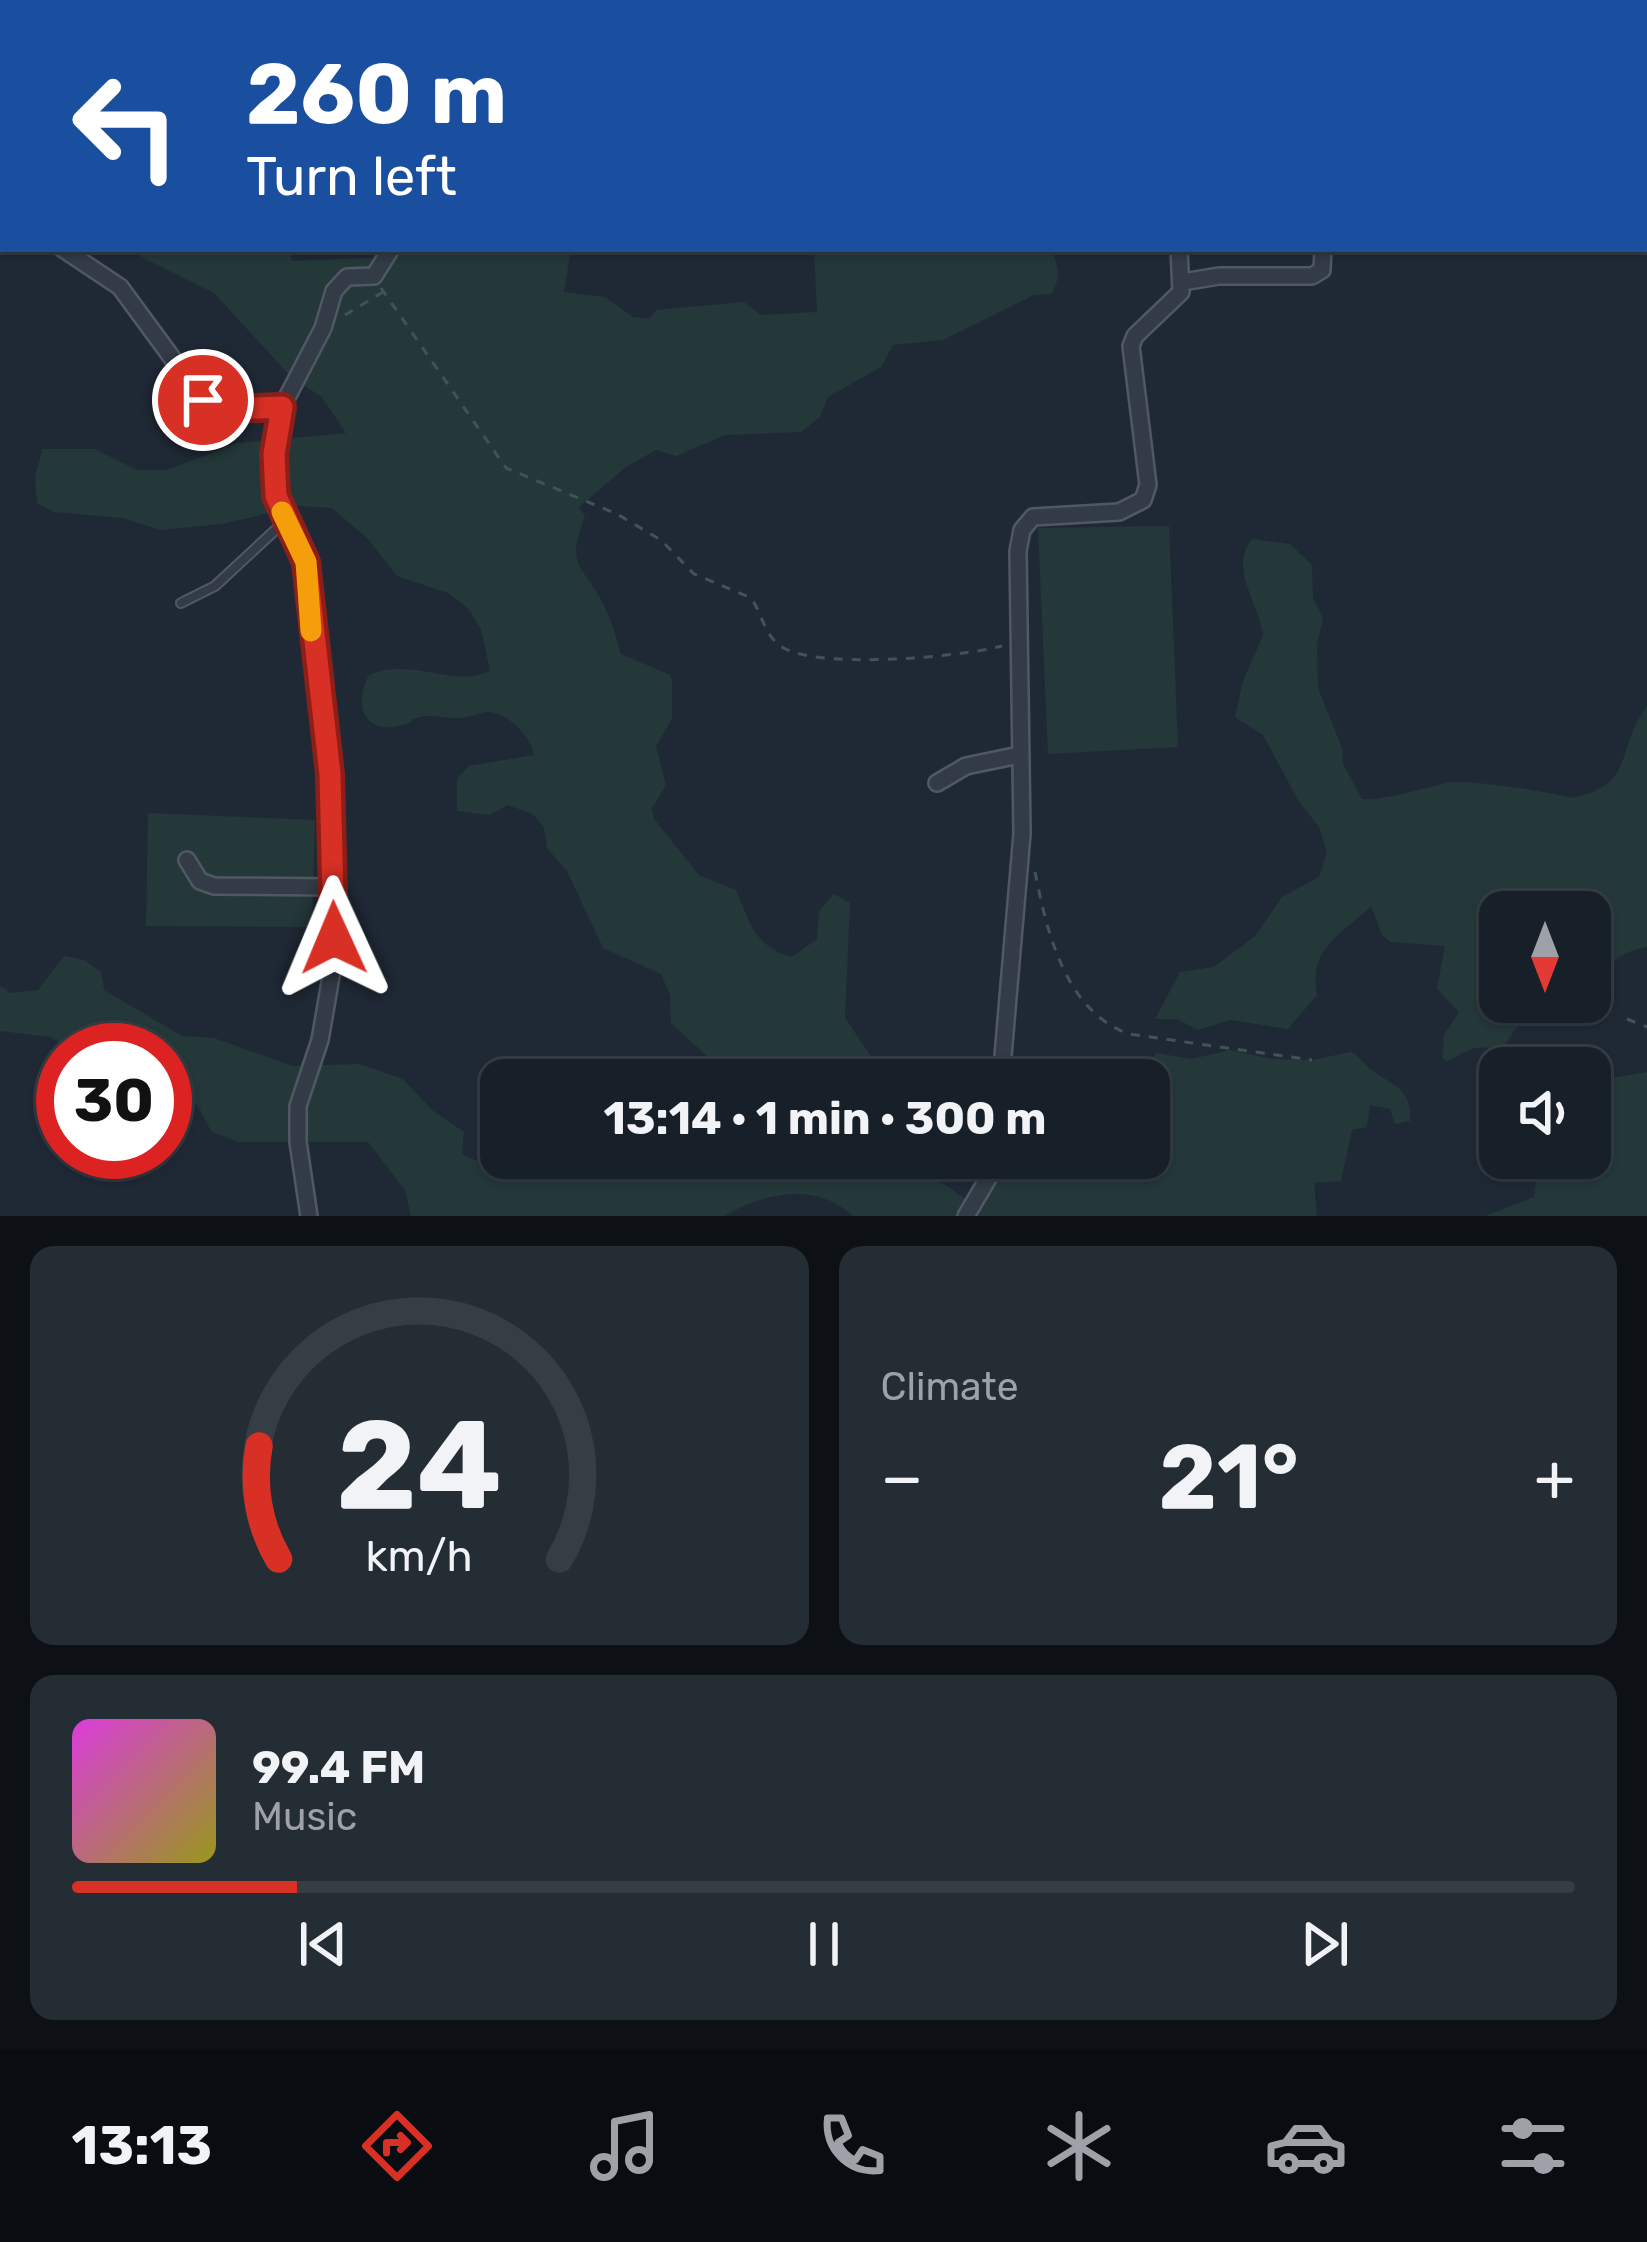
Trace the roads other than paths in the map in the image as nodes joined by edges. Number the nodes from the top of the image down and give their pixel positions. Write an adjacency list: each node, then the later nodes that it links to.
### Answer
1 (68, 252): 6 (street)
2 (390, 252): 6 (street)
3 (1179, 252): 5 (street)
4 (1323, 252): 5 (street)
5 (1183, 282): 9 (street)
6 (282, 407): 7 (street)
7 (285, 521): 8 (lane); 12 (street)
8 (181, 603)
9 (1019, 755): 10 (street); 13 (street)
10 (937, 783)
11 (187, 860): 12 (street)
12 (334, 887): 15 (street)
13 (1004, 1059)
14 (988, 1179): 16 (street)
15 (309, 1216)
16 (966, 1216)

